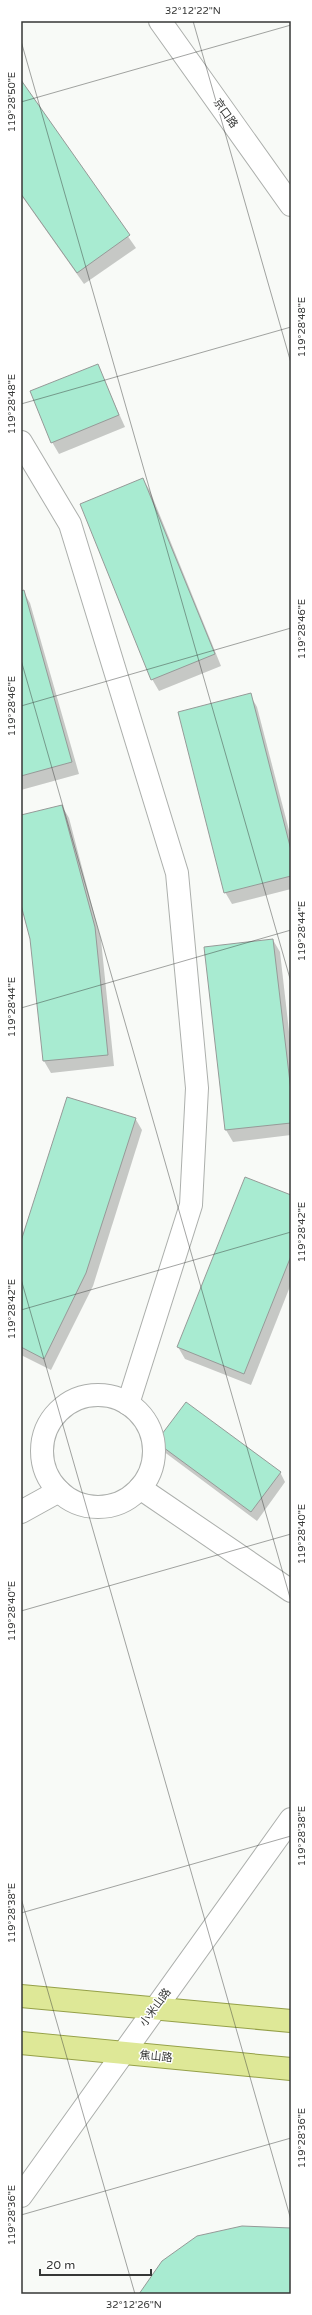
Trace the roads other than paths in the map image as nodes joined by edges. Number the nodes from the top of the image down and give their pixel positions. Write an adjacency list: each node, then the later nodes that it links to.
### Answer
1 (160, 21): 2 (street, 京口路)
2 (291, 205)
3 (21, 442): 4 (street)
4 (128, 1404): 5 (street); 6 (street)
5 (140, 1488): 6 (street); 8 (street)
6 (59, 1491): 7 (street)
7 (21, 1512)
8 (291, 1591)
9 (291, 1819): 11 (street, 小米山路)
10 (21, 1996): 11 (main road)
11 (155, 2007): 12 (main road); 14 (street, 小米山路)
12 (291, 2021)
13 (21, 2043): 14 (main road, 焦山路)
14 (122, 2053): 15 (main road, 焦山路); 16 (street, 小米山路)
15 (291, 2069)
16 (21, 2196)

